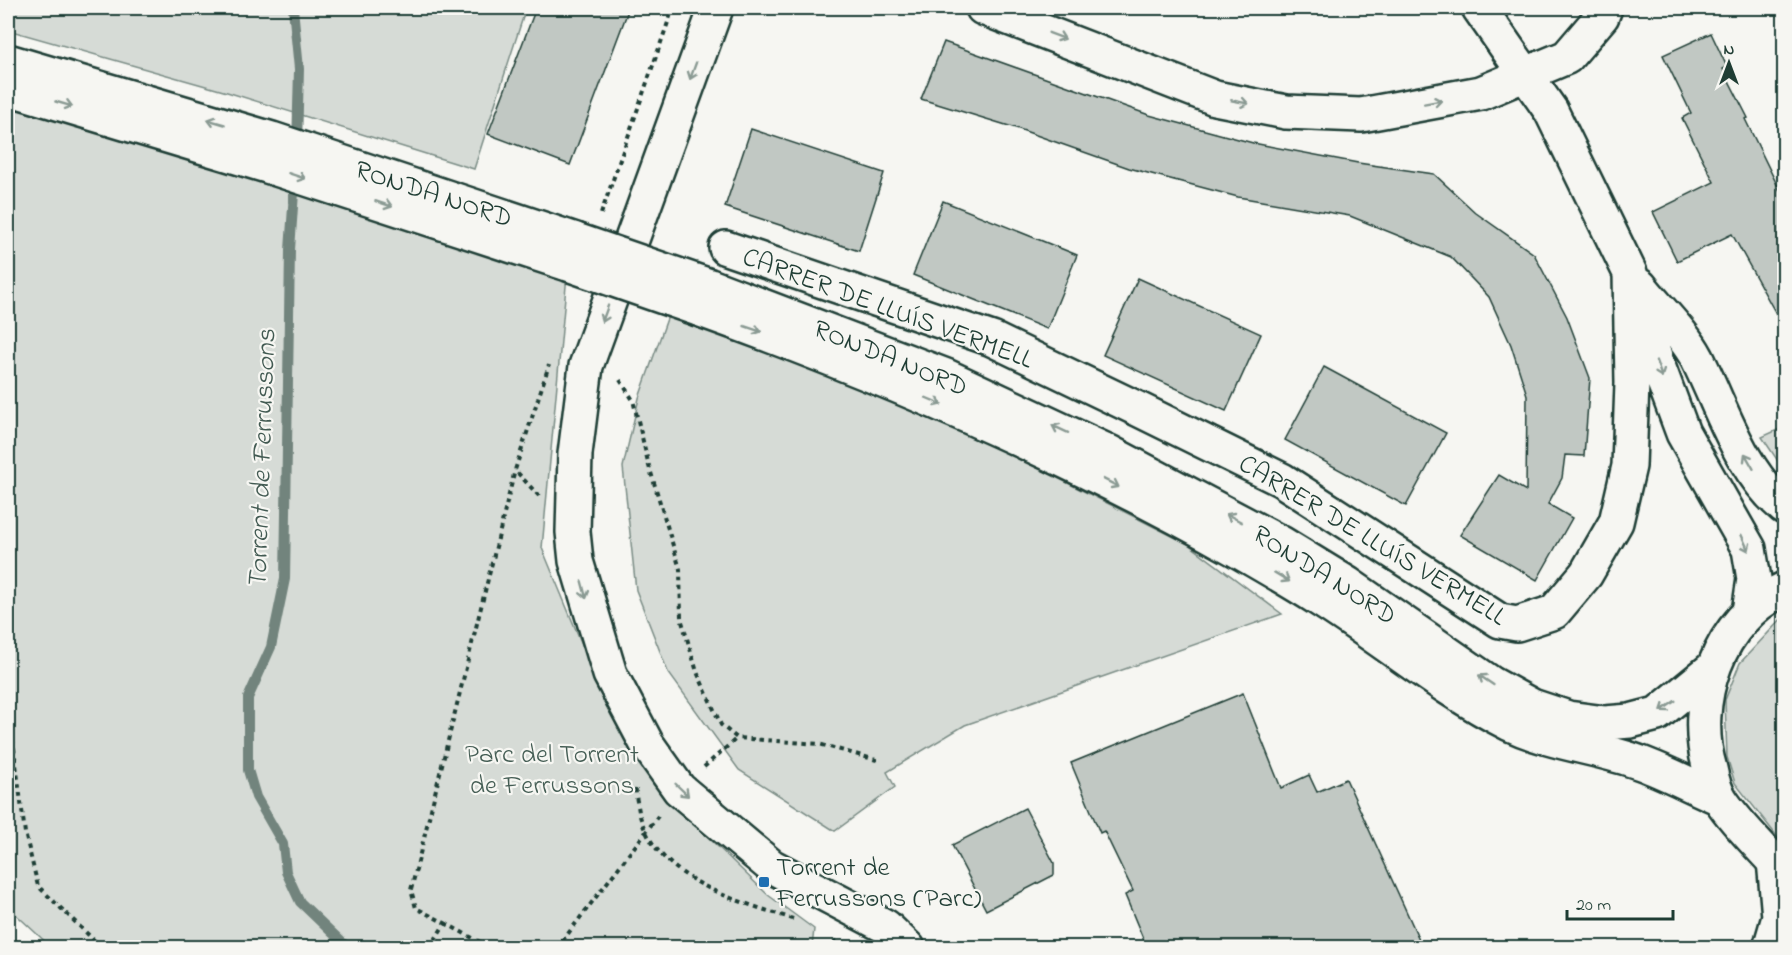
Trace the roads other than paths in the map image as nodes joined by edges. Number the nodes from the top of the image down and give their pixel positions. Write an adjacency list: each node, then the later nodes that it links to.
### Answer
1 (982, 8): 6 (street, one-way to 6)
2 (1479, 8): 6 (street)
3 (1605, 8): 6 (street)
4 (714, 12): 18 (street, one-way to 18)
5 (8, 62): 8 (street, RONDA NORD, one-way to 5)
6 (1526, 75): 10 (street)
7 (8, 88): 8 (street, RONDA NORD, one-way to 8)
8 (269, 153): 11 (street, RONDA NORD, bridge)
9 (726, 248): 10 (street, CARRER DE LLUÍS VERMELL)
10 (1630, 273): 12 (street, one-way to 10); 14 (street, one-way to 14)
11 (704, 298): 15 (street, RONDA NORD, one-way to 11); 16 (street, RONDA NORD, one-way to 16)
12 (1785, 507)
13 (1785, 589): 14 (street)
14 (1749, 612): 15 (street)
15 (1713, 668): 16 (street)
16 (1720, 798): 17 (street)
17 (1779, 867): 19 (street)
18 (908, 948)
19 (1770, 948)

